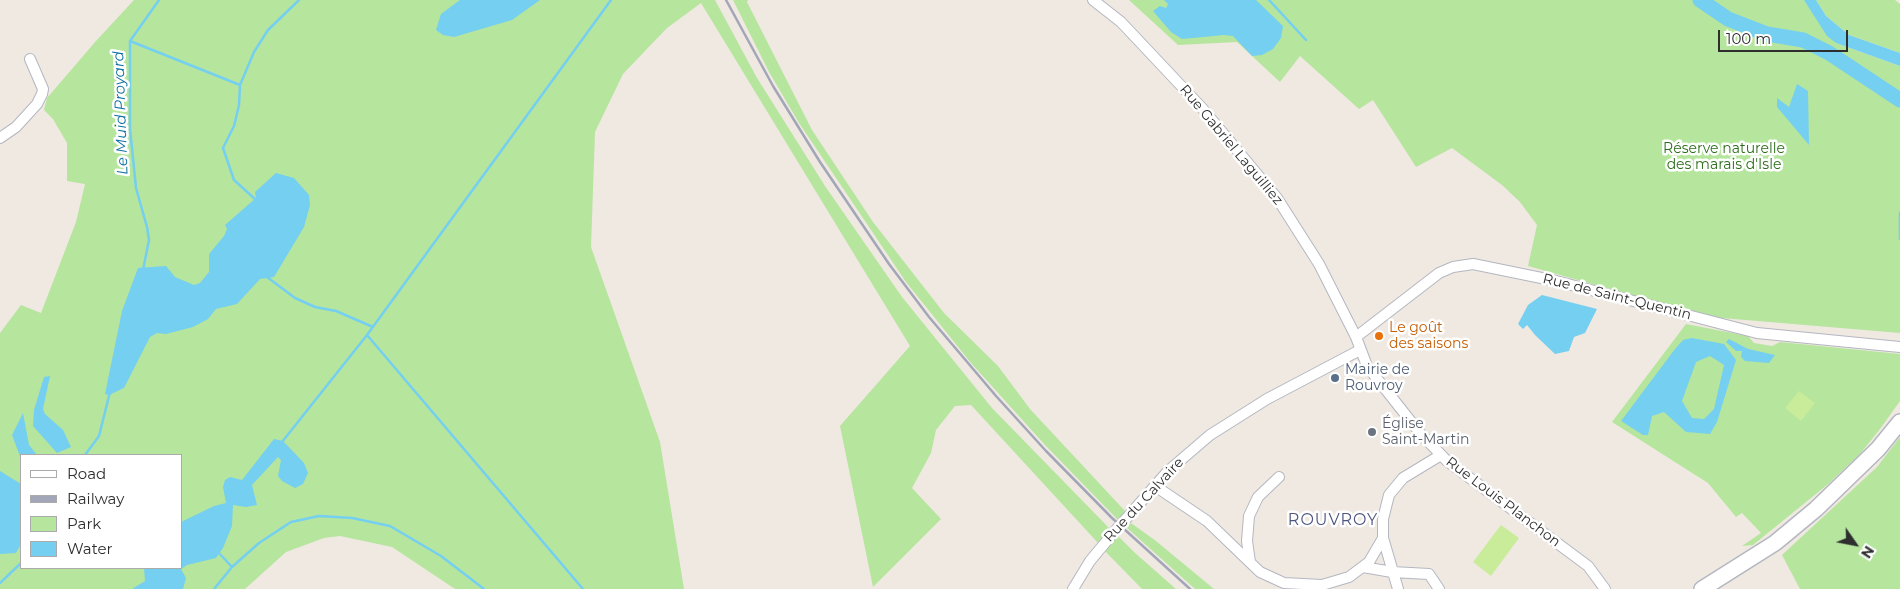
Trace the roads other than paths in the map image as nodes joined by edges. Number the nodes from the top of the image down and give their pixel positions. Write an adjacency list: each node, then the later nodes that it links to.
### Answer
1 (1093, 0): 4 (street, Rue Gabriel Laguilliez)
2 (30, 58): 3 (street)
3 (0, 138)
4 (1356, 337): 5 (street, Rue de Saint-Quentin); 6 (street, Rue Louis Planchon)
5 (1900, 347)
6 (1360, 350): 8 (street, Rue Louis Planchon); 10 (street, Rue du Calvaire)
7 (1900, 422): 20 (main road)
8 (1441, 455): 11 (street); 19 (street, Rue Louis Planchon)
9 (1278, 477): 12 (street)
10 (1155, 486): 12 (street); 16 (street, Rue du Calvaire, bridge)
11 (1383, 538): 13 (street); 14 (street)
12 (1250, 562): 15 (street)
13 (1363, 567): 14 (street); 15 (street)
14 (1392, 572): 17 (street); 18 (street)
15 (1331, 586)
16 (1073, 589)
17 (1398, 589)
18 (1439, 589)
19 (1605, 589)
20 (1702, 589)

